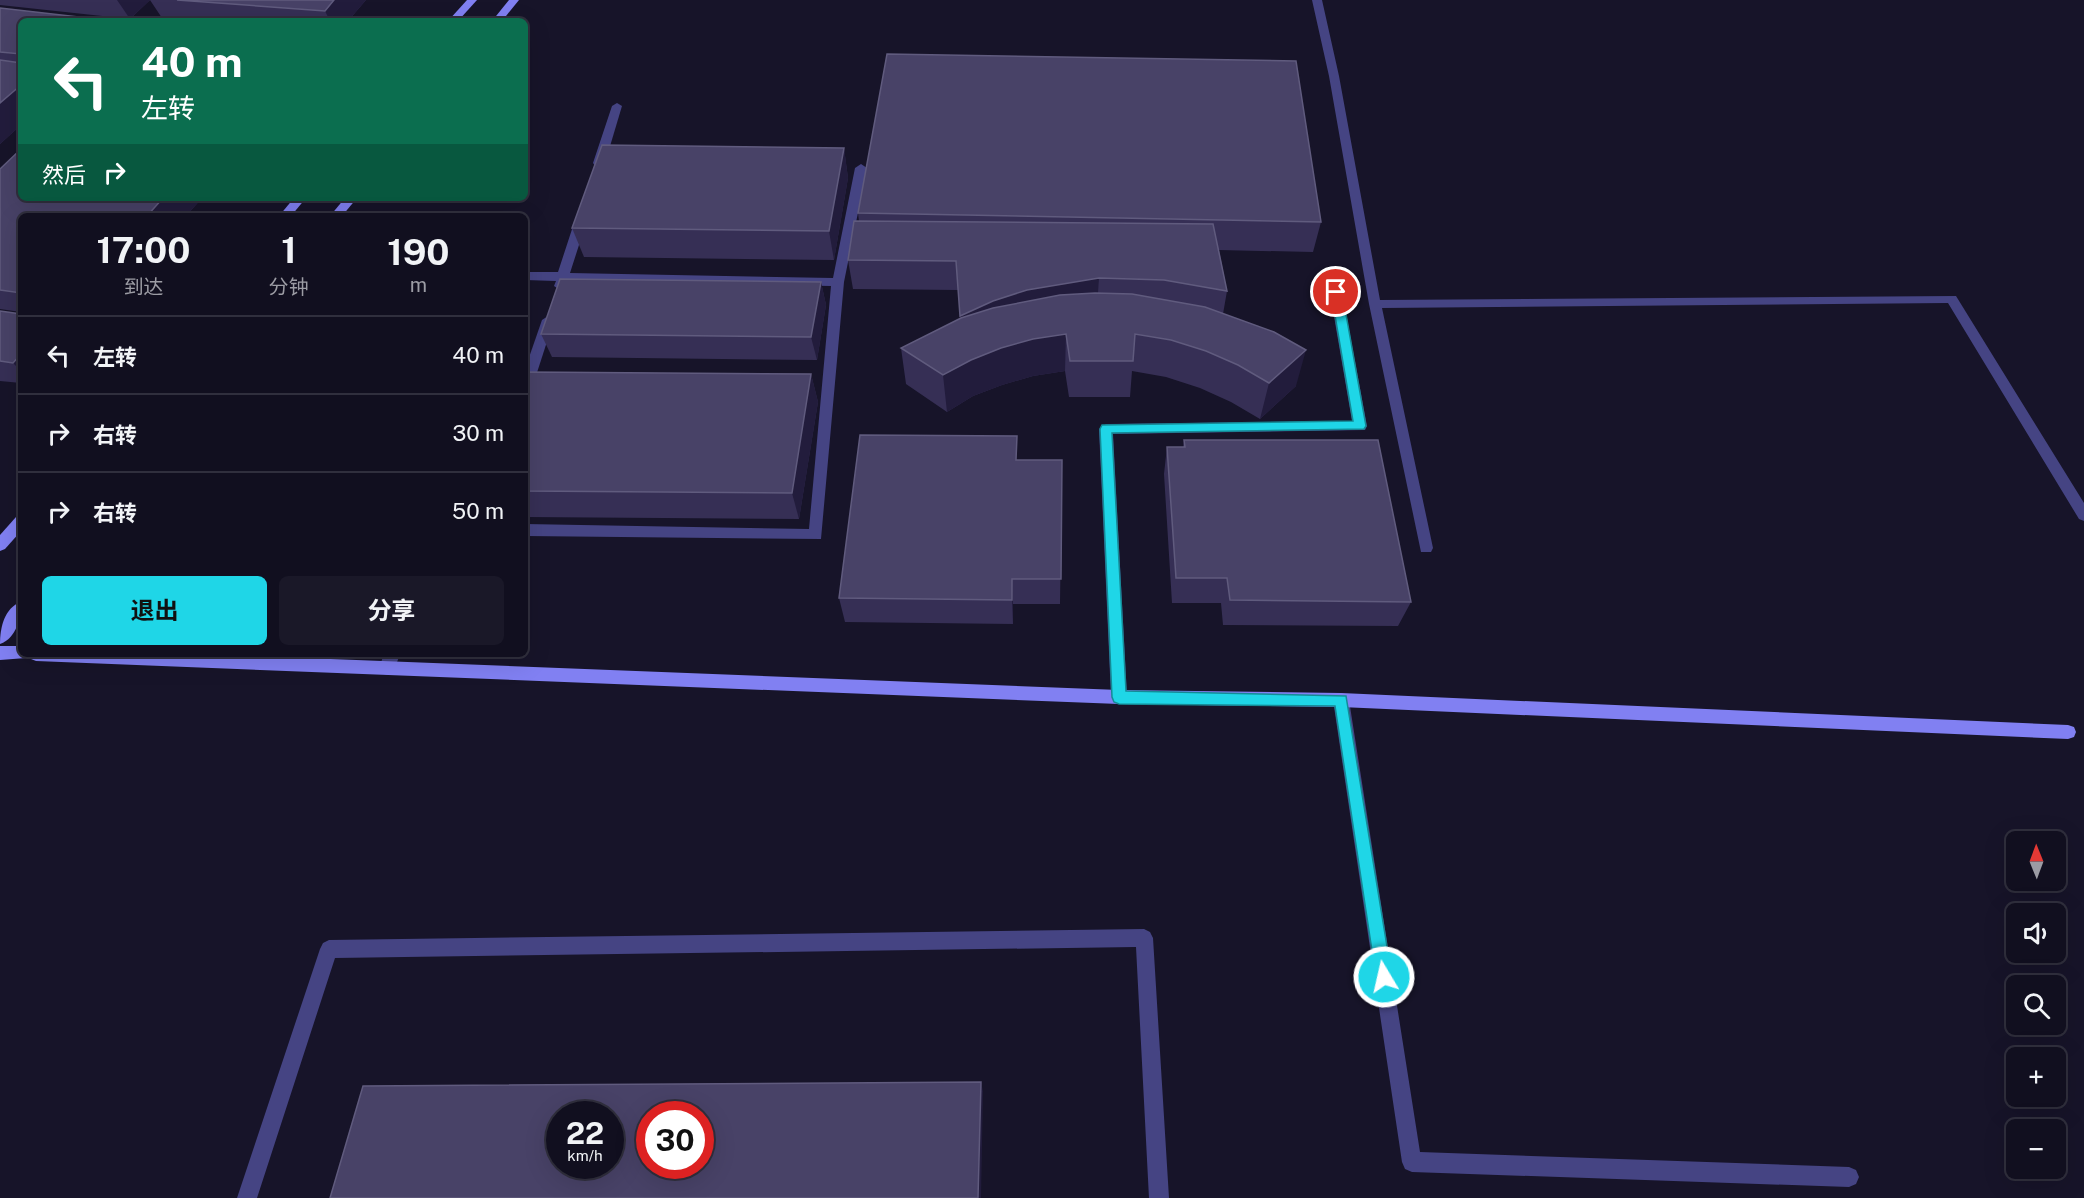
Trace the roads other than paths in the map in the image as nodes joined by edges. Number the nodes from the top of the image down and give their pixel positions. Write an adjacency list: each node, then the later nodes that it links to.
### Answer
1 (472, 0): 4 (street)
2 (514, 0): 5 (street)
3 (1317, 0): 18 (street)
4 (456, 18)
5 (499, 18)
6 (617, 106): 8 (street)
7 (861, 168): 17 (street)
8 (595, 174)
9 (298, 201): 12 (street)
10 (348, 201): 13 (street)
11 (584, 208): 16 (street)
12 (288, 213)
13 (338, 213)
14 (1332, 270): 31 (street)
15 (528, 276): 16 (street)
16 (563, 276): 17 (street); 19 (street)
17 (837, 282): 22 (street)
18 (1375, 304): 20 (street); 24 (street)
19 (528, 379)
20 (2084, 515)
21 (18, 524): 23 (street)
22 (528, 530)
23 (0, 545)
24 (1426, 548)
25 (18, 612): 26 (street)
26 (0, 637)
27 (0, 652): 28 (street)
28 (18, 653)
29 (187, 657): 30 (street)
30 (389, 661): 31 (street)
31 (1119, 697): 32 (street)
32 (1341, 700): 33 (street); 34 (street)
33 (2068, 732)
34 (1849, 1177)
35 (247, 1198): 36 (street)
36 (1159, 1198)

